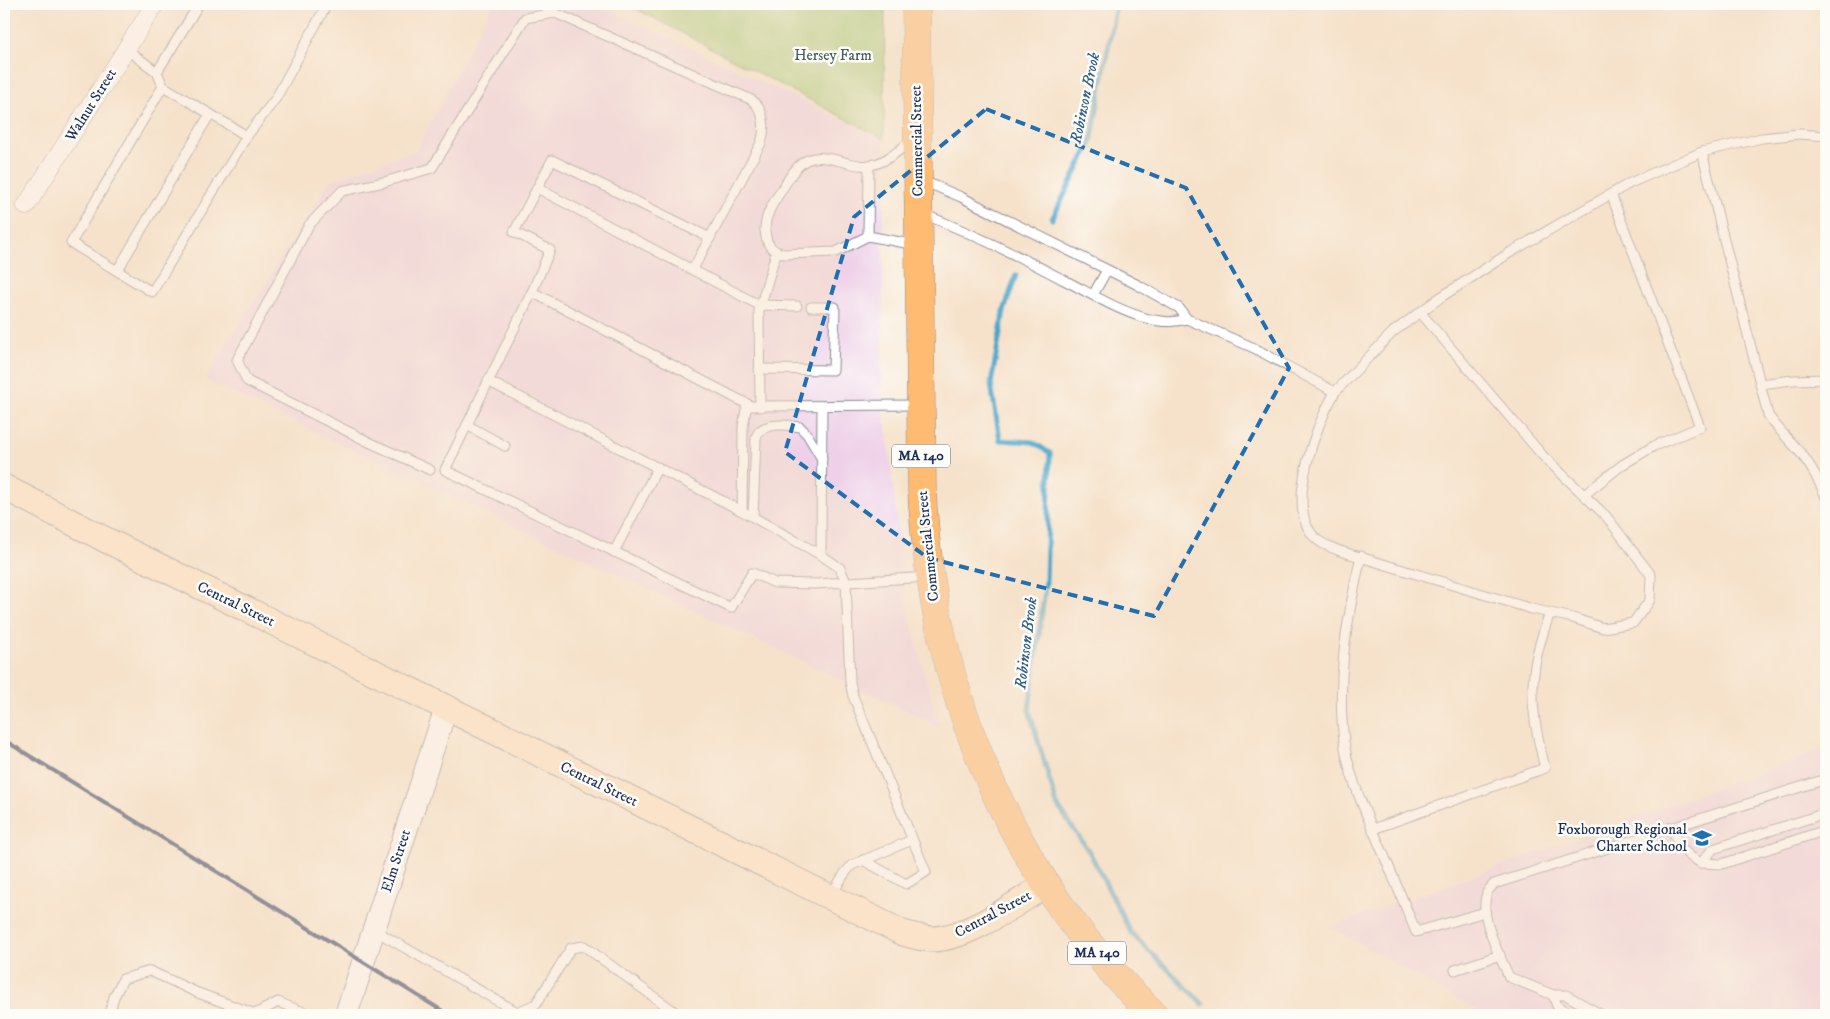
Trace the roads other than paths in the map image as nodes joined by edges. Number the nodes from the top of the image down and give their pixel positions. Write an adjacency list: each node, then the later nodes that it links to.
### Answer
1 (155, 4): 5 (street, Walnut Street)
2 (199, 4): 6 (lane)
3 (327, 4): 9 (lane)
4 (916, 4): 10 (main road, Commercial Street / MA 140)
5 (126, 50): 6 (lane); 17 (street, Walnut Street)
6 (157, 72): 7 (lane)
7 (163, 86): 8 (lane); 25 (lane)
8 (210, 114): 9 (lane); 25 (lane)
9 (247, 136): 25 (lane)
10 (917, 136): 13 (lane); 14 (main road, Commercial Street / MA 140)
11 (1826, 136): 12 (lane)
12 (1702, 152): 16 (lane); 36 (lane)
13 (869, 165): 19 (lane); 22 (lane)
14 (918, 179): 18 (main road, Commercial Street / MA 140); 24 (lane)
15 (537, 188): 20 (lane); 23 (lane); 26 (lane)
16 (1611, 194): 31 (lane); 48 (lane)
17 (26, 206)
18 (918, 212): 21 (main road, Commercial Street / MA 140); 27 (lane)
19 (868, 236): 21 (lane); 22 (lane)
20 (710, 238): 23 (lane); 46 (lane)
21 (919, 245): 39 (main road, Commercial Street / MA 140)
22 (776, 253): 28 (lane)
23 (694, 270): 28 (lane)
24 (1106, 270): 27 (lane); 32 (lane)
25 (117, 271)
26 (532, 292): 35 (lane); 38 (lane)
27 (1094, 295): 32 (lane)
28 (759, 305): 29 (lane); 33 (lane)
29 (797, 306)
30 (811, 306): 33 (lane)
31 (1420, 312): 37 (lane); 48 (lane)
32 (1186, 318): 37 (lane)
33 (759, 369): 40 (lane)
34 (1826, 379): 36 (lane)
35 (488, 381): 42 (lane); 45 (lane)
36 (1760, 384): 49 (lane)
37 (1335, 392): 54 (lane)
38 (747, 404): 40 (lane); 50 (lane)
39 (920, 405): 41 (lane); 55 (main road, Commercial Street / MA 140)
40 (760, 407): 41 (lane)
41 (822, 407): 44 (lane)
42 (467, 425): 43 (lane); 52 (lane)
43 (505, 446)
44 (822, 459): 51 (lane); 53 (lane)
45 (658, 467): 50 (lane); 52 (lane)
46 (430, 470)
47 (4, 487): 58 (main road, Central Street)
48 (1584, 495): 57 (lane)
49 (1826, 497)
50 (742, 511): 51 (lane)
51 (753, 517): 53 (lane)
52 (614, 552): 56 (lane)
53 (821, 554): 56 (lane)
54 (1361, 556): 57 (lane); 62 (lane)
55 (929, 577): 56 (lane); 67 (main road, Commercial Street / MA 140)
56 (846, 582): 64 (lane)
57 (1550, 613): 62 (lane)
58 (446, 708): 68 (main road, Central Street); 70 (street, Elm Street)
59 (1826, 778): 61 (lane)
60 (1826, 814): 66 (lane)
61 (1671, 827): 66 (lane); 69 (lane)
62 (1373, 829): 69 (lane)
63 (1826, 830): 66 (lane)
64 (912, 840): 65 (lane); 65 (lane)
65 (863, 860): 68 (lane)
66 (1701, 863)
67 (1046, 884): 68 (main road, Central Street); 78 (main road, Central Street / MA 140)
68 (830, 898)
69 (1485, 912): 71 (lane)
70 (374, 929): 76 (street, Elm Street); 77 (lane)
71 (1500, 955): 72 (lane); 73 (lane)
72 (1455, 970)
73 (1553, 996): 79 (lane); 80 (lane)
74 (109, 1015): 75 (lane)
75 (311, 1015)
76 (346, 1015)
77 (679, 1015)
78 (1154, 1015)
79 (1572, 1015)
80 (1602, 1015)

